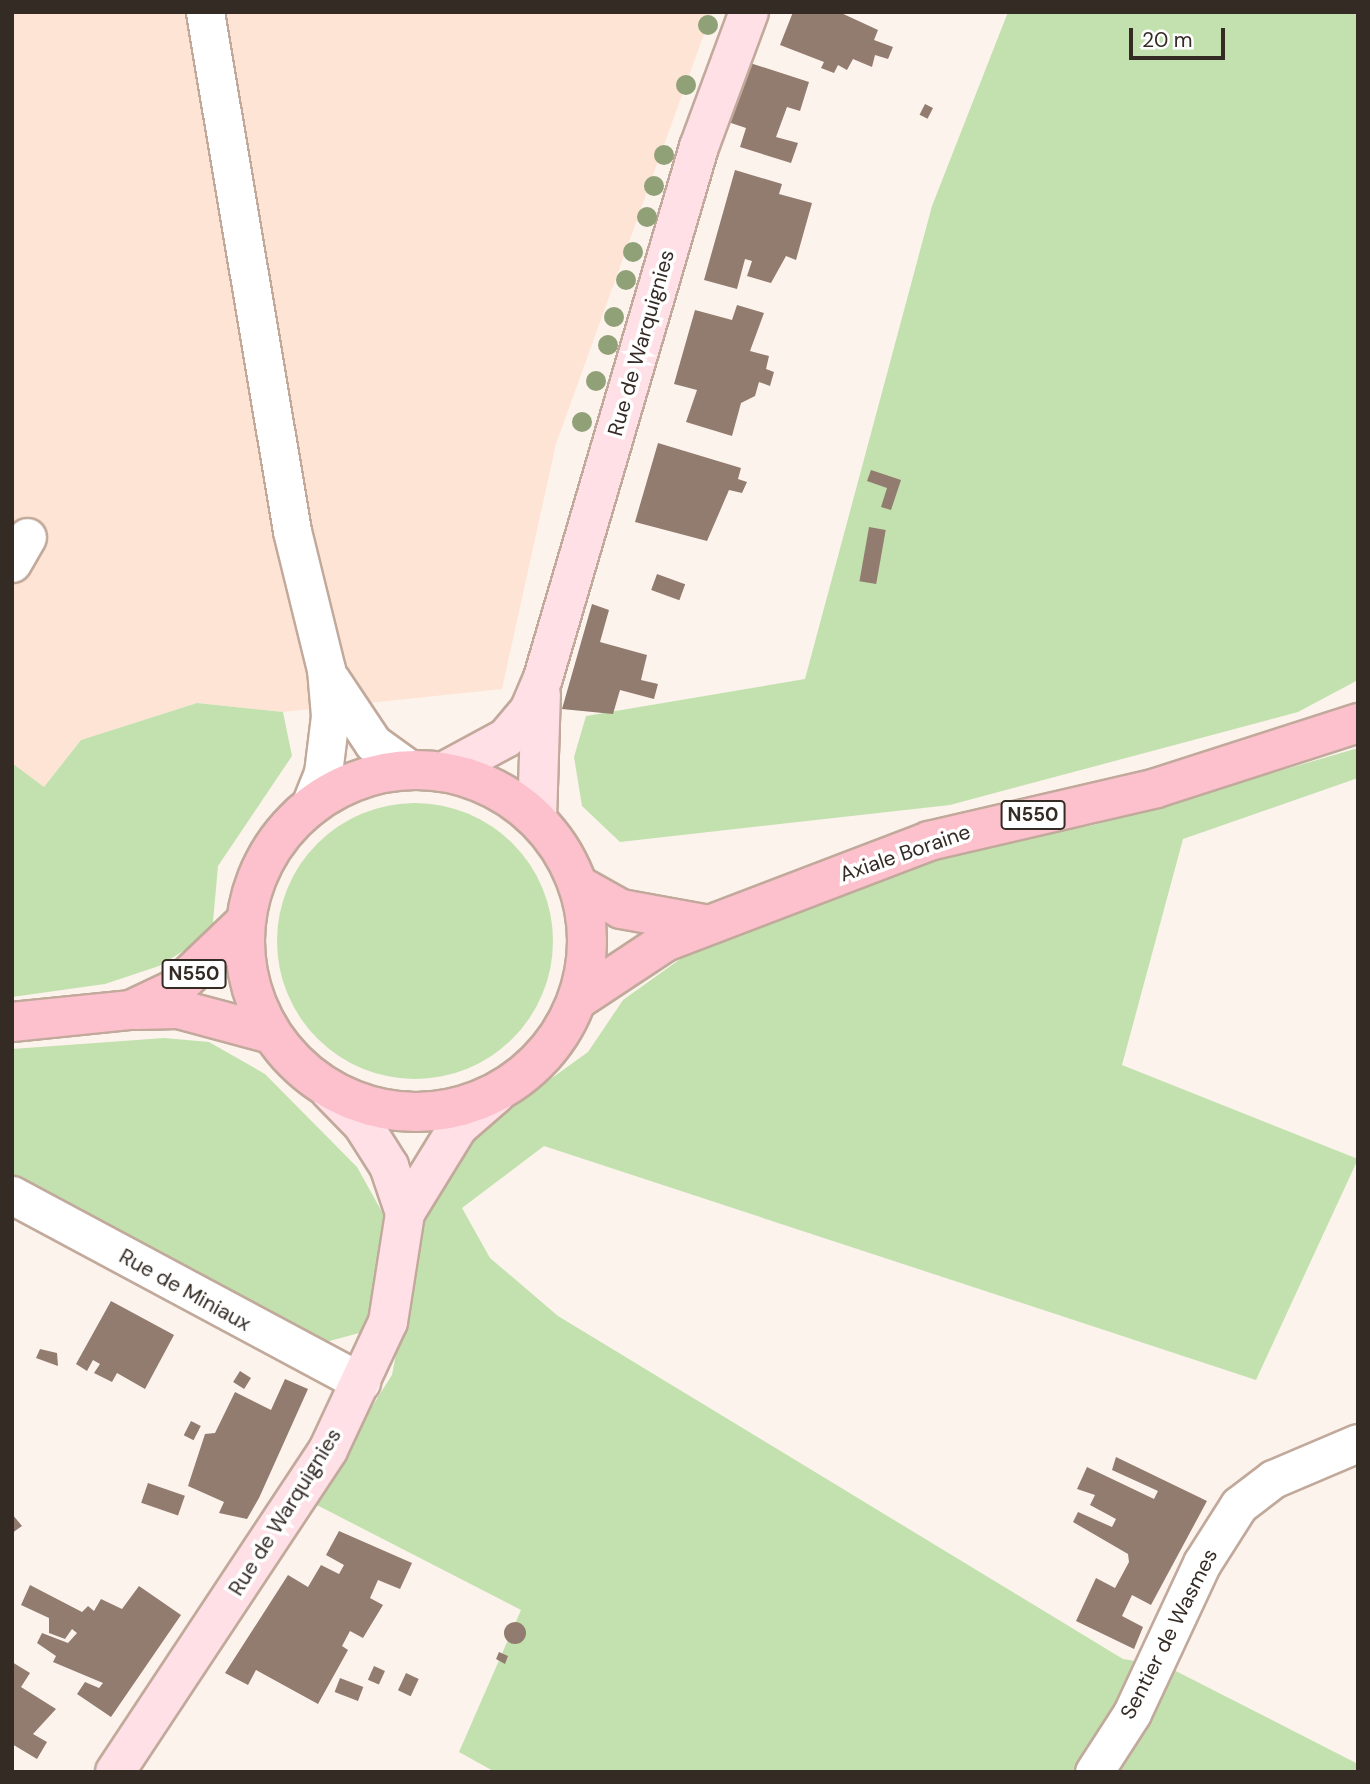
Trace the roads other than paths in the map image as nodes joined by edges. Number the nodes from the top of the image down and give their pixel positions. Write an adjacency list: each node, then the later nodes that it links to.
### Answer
1 (205, 12): 3 (street)
2 (749, 12): 4 (street, Rue de Warquignies)
3 (326, 669): 6 (street); 7 (street)
4 (543, 678): 6 (street); 8 (street)
5 (1358, 723): 11 (main road, Axiale Boraine / N550)
6 (426, 771): 7 (main road, Axiale Boraine); 8 (main road, Axiale Boraine)
7 (309, 807): 10 (main road, Axiale Boraine)
8 (537, 819): 9 (main road, Axiale Boraine)
9 (580, 886): 11 (main road, Axiale Boraine / N550); 12 (main road, Axiale Boraine)
10 (245, 922): 13 (main road, Axiale Boraine / N550); 15 (main road, Axiale Boraine)
11 (713, 924): 12 (main road)
12 (579, 999): 17 (main road, Axiale Boraine)
13 (131, 1010): 14 (main road, Axiale Boraine / N550); 15 (main road)
14 (12, 1022)
15 (271, 1034): 16 (main road, Axiale Boraine)
16 (329, 1090): 17 (main road, Axiale Boraine); 19 (street)
17 (496, 1094): 19 (street, Rue de Warquignies)
18 (12, 1195): 20 (street, Rue de Miniaux)
19 (405, 1213): 20 (street, Rue de Warquignies)
20 (361, 1382): 22 (street, Rue de Warquignies)
21 (1358, 1443): 23 (street, Sentier de Wasmes)
22 (115, 1772)
23 (1094, 1772)

